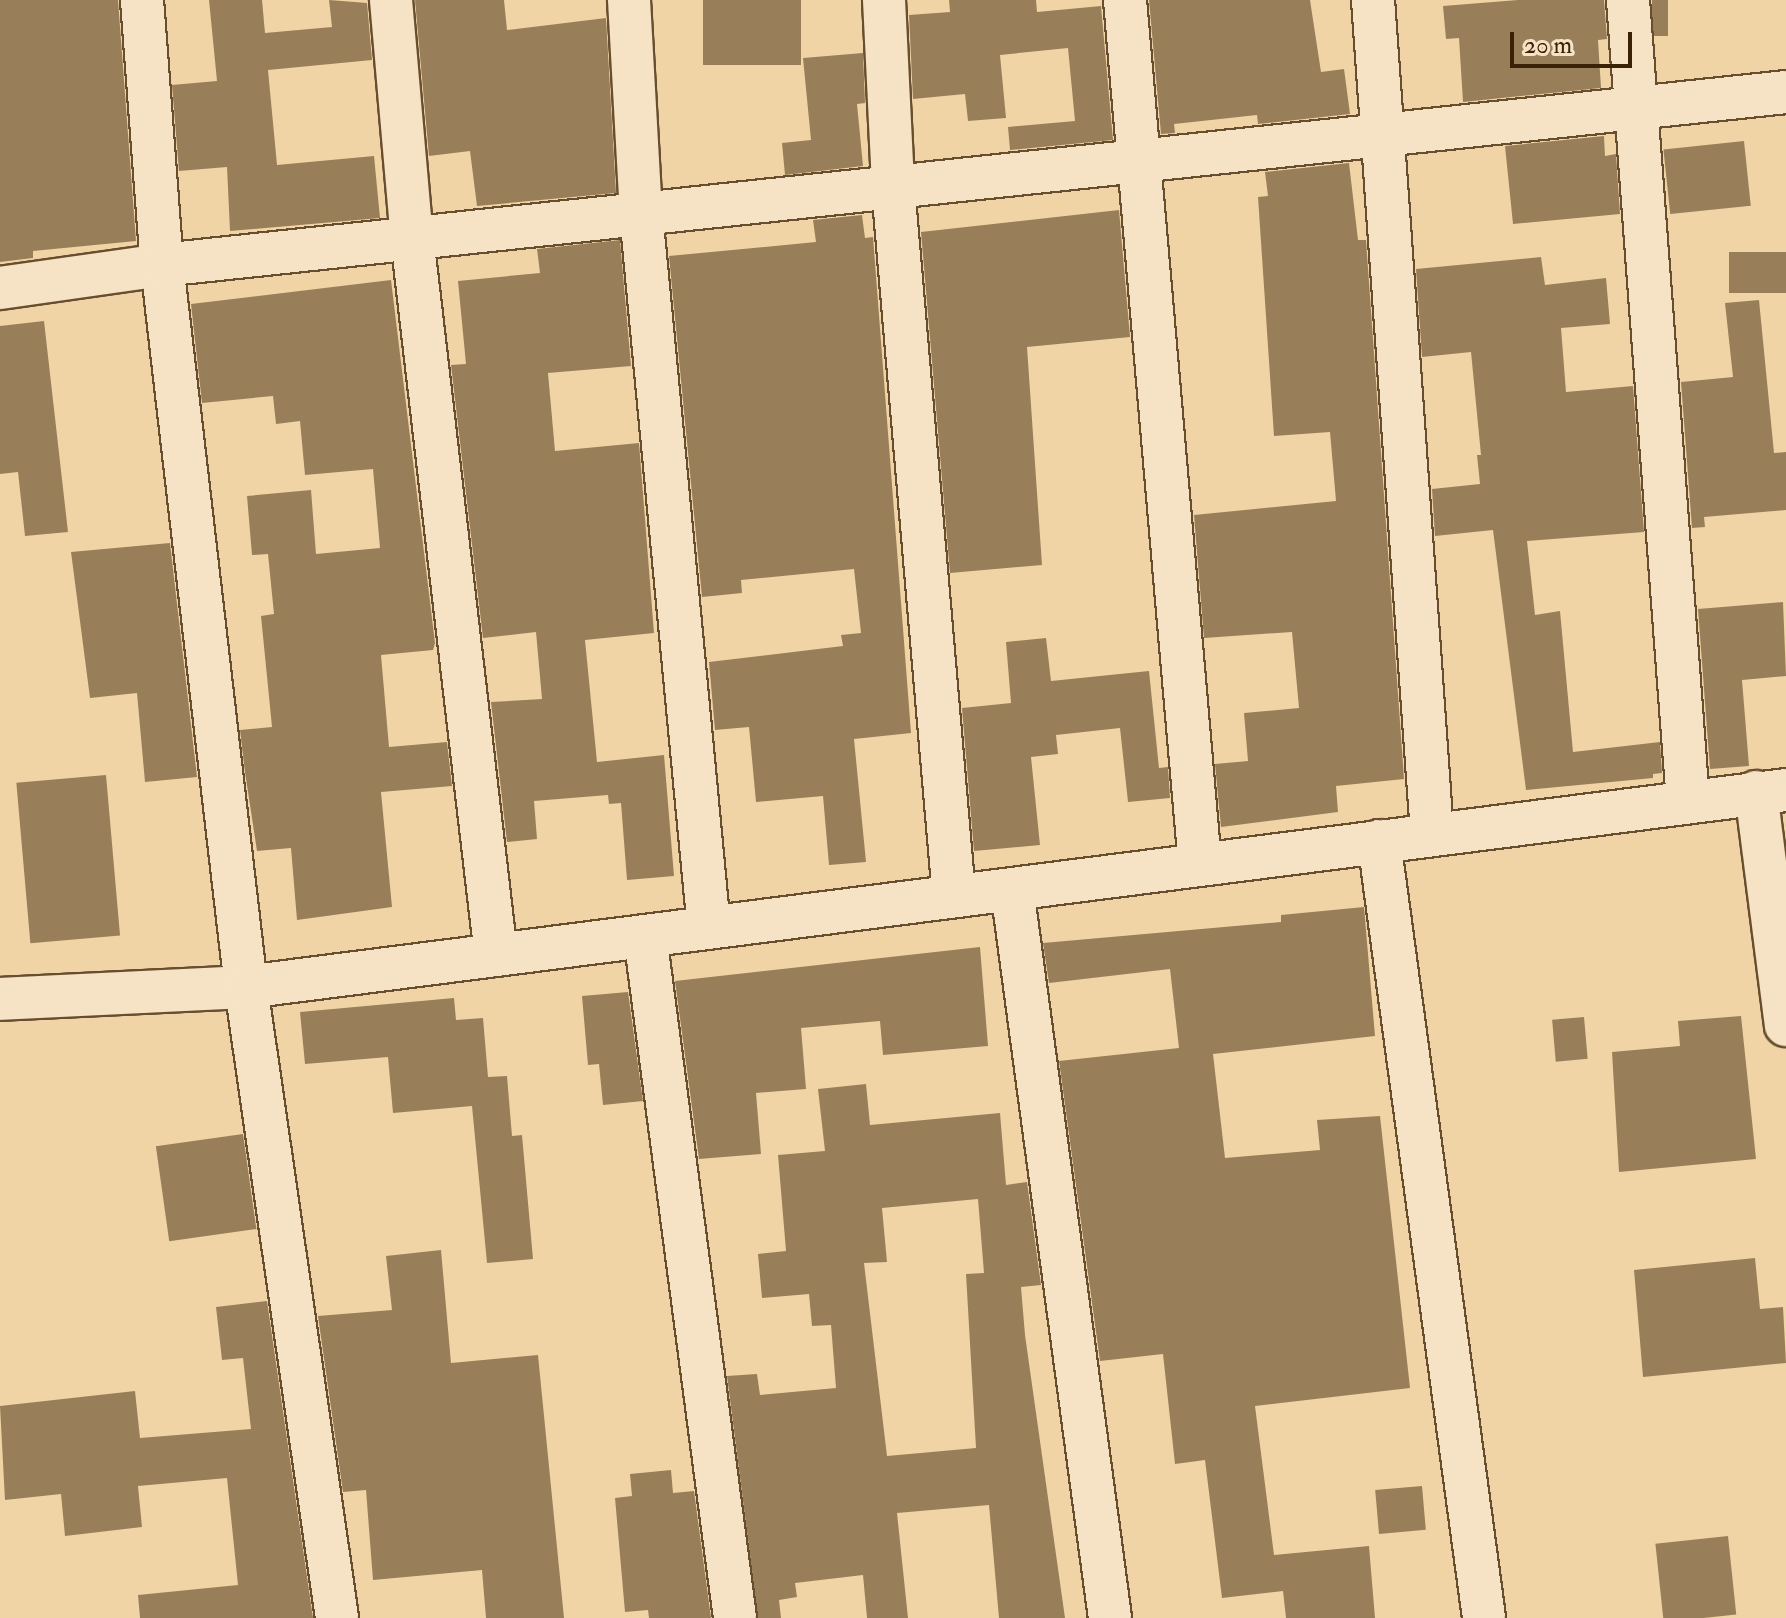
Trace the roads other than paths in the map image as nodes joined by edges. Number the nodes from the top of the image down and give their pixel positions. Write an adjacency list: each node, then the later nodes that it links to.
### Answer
1 (142, 0): 15 (street)
2 (391, 0): 14 (street)
3 (629, 0): 13 (street)
4 (884, 0): 12 (street)
5 (1125, 0): 11 (street)
6 (1373, 0): 10 (street)
7 (1628, 0): 9 (street)
8 (1786, 92): 9 (street)
9 (1636, 108): 10 (street); 18 (street)
10 (1384, 135): 11 (street); 19 (street)
11 (1140, 161): 12 (street); 21 (street)
12 (893, 187): 13 (street); 23 (street)
13 (641, 213): 14 (street); 24 (street)
14 (412, 238): 15 (street); 26 (street)
15 (162, 265): 16 (street); 27 (street)
16 (0, 288)
17 (1771, 791): 18 (street); 29 (street)
18 (1688, 801): 19 (street)
19 (1432, 834): 20 (street)
20 (1379, 841): 21 (street); 33 (street)
21 (1200, 864): 22 (street)
22 (1012, 889): 23 (street); 32 (street)
23 (954, 896): 24 (street)
24 (709, 928): 25 (street)
25 (645, 936): 26 (street); 31 (street)
26 (496, 955): 27 (street)
27 (246, 987): 28 (street); 30 (street)
28 (0, 999)
29 (1786, 1025)
30 (337, 1618)
31 (735, 1618)
32 (1110, 1618)
33 (1484, 1618)

